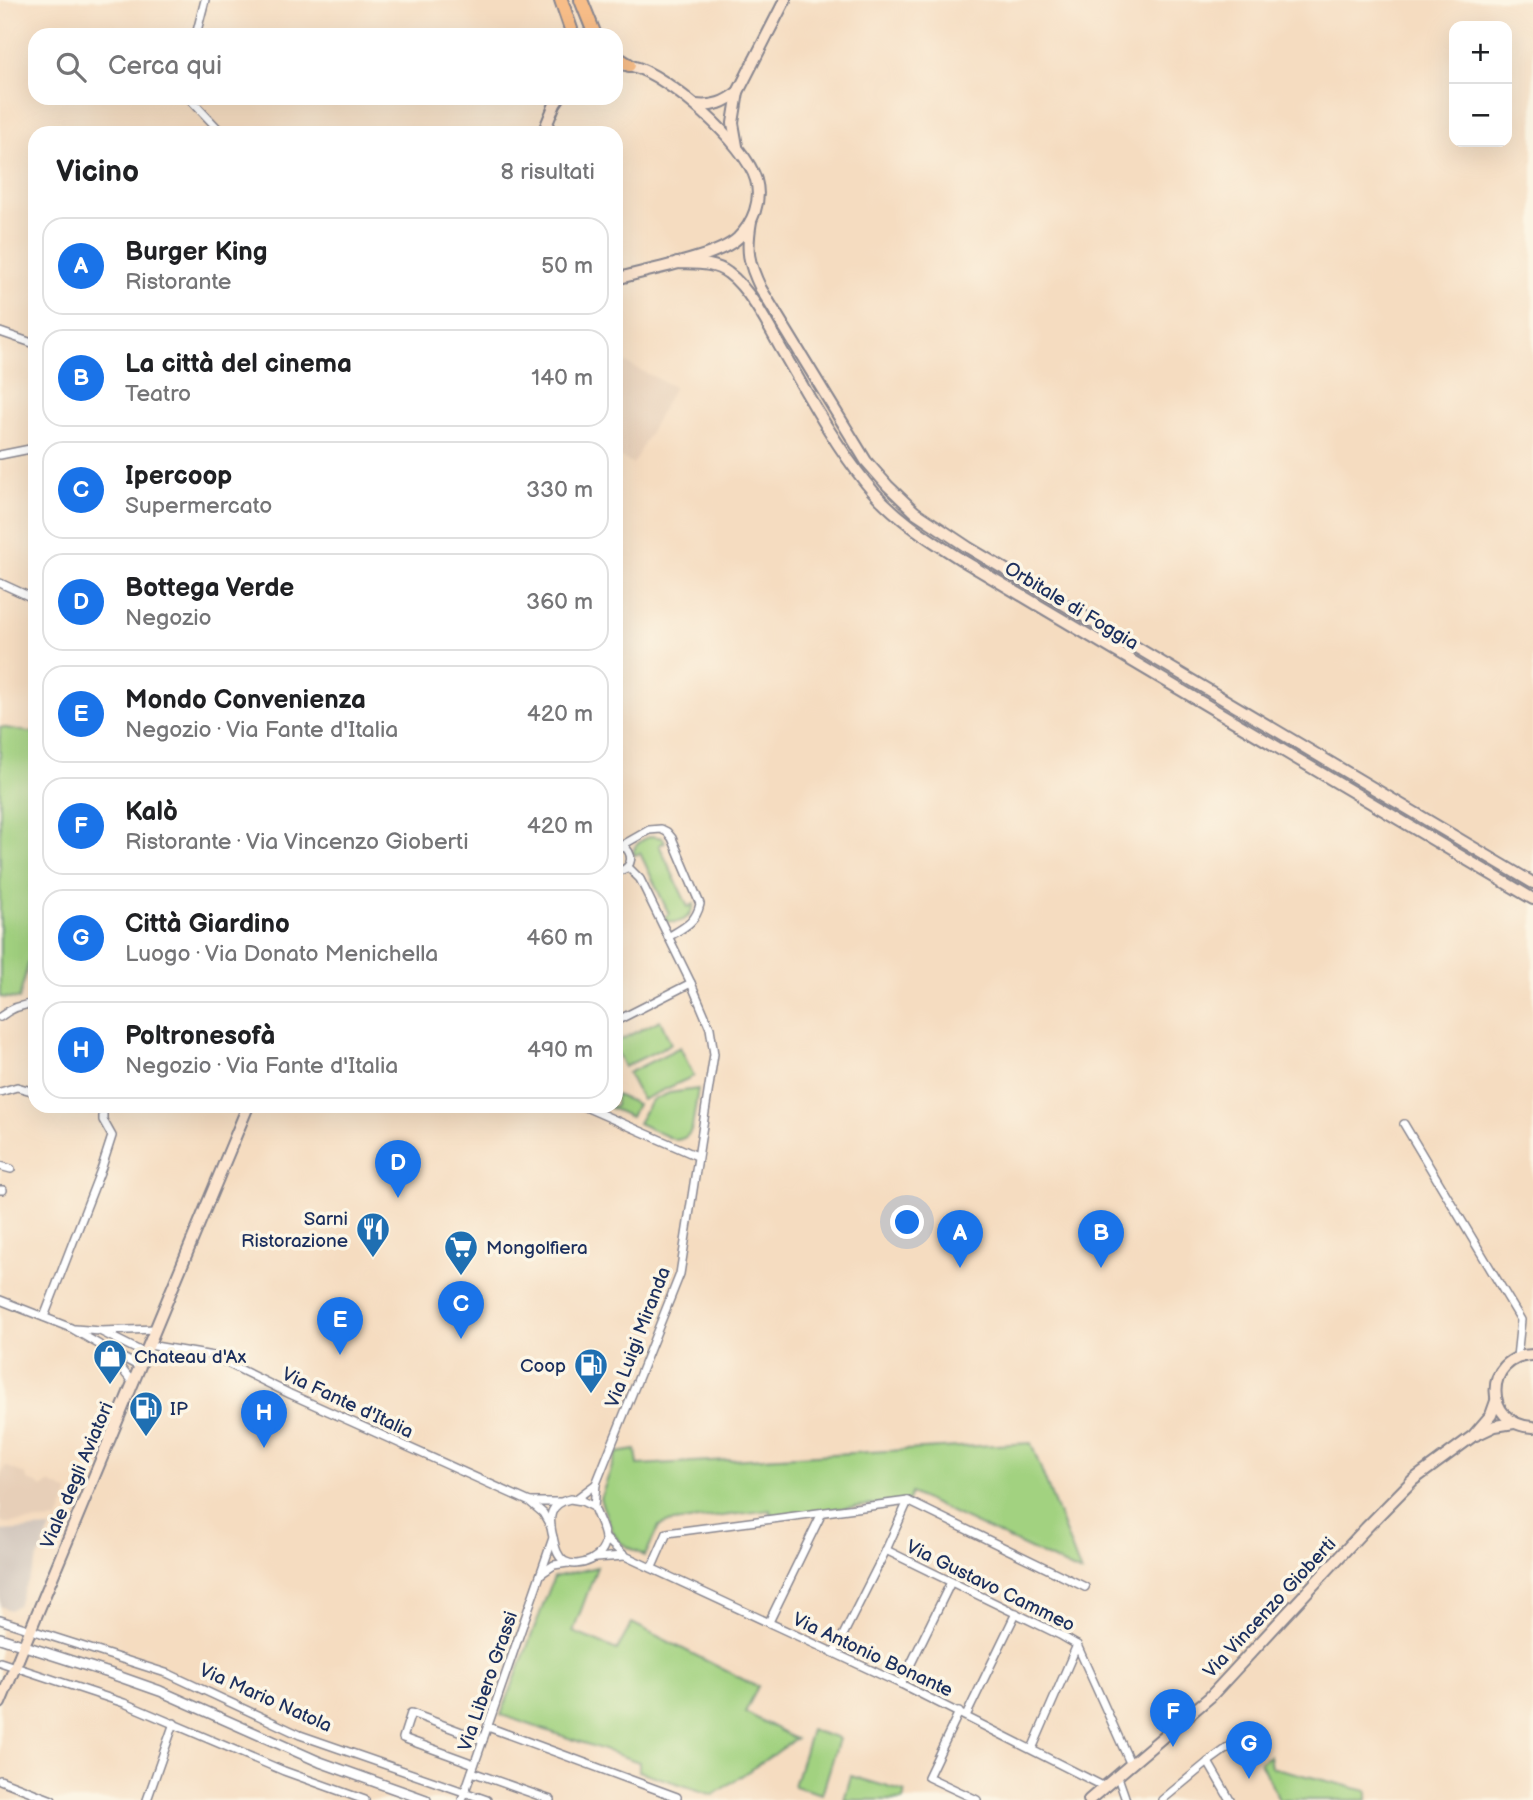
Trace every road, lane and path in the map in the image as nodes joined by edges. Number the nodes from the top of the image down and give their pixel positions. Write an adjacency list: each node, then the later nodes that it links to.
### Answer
1 (205, 0): 5 (street)
2 (561, 0): 6 (highway)
3 (581, 0): 7 (highway)
4 (785, 0): 9 (main road)
5 (198, 28)
6 (571, 28)
7 (592, 28)
8 (623, 65): 12 (main road)
9 (738, 92): 12 (main road); 15 (main road)
10 (196, 105): 13 (street)
11 (555, 105): 14 (main road)
12 (695, 105): 15 (main road)
13 (215, 126)
14 (546, 126)
15 (737, 146): 16 (main road)
16 (751, 221): 17 (main road); 29 (main road, Orbitale di Foggia)
17 (677, 263): 18 (main road); 30 (main road, Orbitale di Foggia)
18 (623, 276)
19 (0, 332): 20 (street)
20 (28, 342)
21 (28, 449): 22 (street)
22 (0, 455)
23 (0, 583): 24 (street)
24 (28, 595)
25 (623, 844): 31 (street)
26 (623, 847): 27 (street, Via Luigi Miranda)
27 (628, 867): 28 (street); 31 (street, Via Luigi Miranda)
28 (623, 870)
29 (1533, 883)
30 (1533, 899)
31 (668, 937): 32 (street, Via Luigi Miranda)
32 (691, 983): 35 (street); 42 (street, Via Luigi Miranda)
33 (28, 1004): 34 (street)
34 (0, 1017)
35 (623, 1017)
36 (28, 1090): 37 (street)
37 (0, 1092)
38 (103, 1113): 46 (street)
39 (245, 1113): 48 (main road, Viale degli Aviatori)
40 (599, 1113): 42 (street)
41 (1404, 1124): 53 (street)
42 (697, 1156): 60 (street, Via Luigi Miranda)
43 (0, 1166): 44 (street)
44 (12, 1169)
45 (0, 1300): 46 (street)
46 (44, 1317): 47 (street)
47 (71, 1328): 49 (street); 50 (street)
48 (156, 1329): 49 (street); 51 (main road, Viale degli Aviatori)
49 (100, 1331): 51 (street, Via Fante d'Italia)
50 (105, 1348): 54 (street); 55 (street)
51 (147, 1350): 54 (main road, Viale degli Aviatori); 63 (street, Via Fante d'Italia)
52 (1533, 1355): 53 (main road)
53 (1517, 1357): 56 (main road, Via Vincenzo Gioberti)
54 (140, 1367): 55 (main road, Viale degli Aviatori)
55 (133, 1383): 81 (main road, Viale degli Aviatori)
56 (1496, 1401): 57 (main road); 59 (main road, Via Vincenzo Gioberti)
57 (1514, 1423): 58 (main road); 59 (main road, Via Vincenzo Gioberti)
58 (1533, 1427)
59 (1473, 1436): 97 (main road, Via Vincenzo Gioberti)
60 (596, 1484): 61 (street); 65 (street, Via Luigi Miranda)
61 (576, 1499): 64 (street); 65 (street)
62 (908, 1501): 66 (street); 70 (street); 77 (street)
63 (530, 1502): 64 (street, Via Fante d'Italia); 67 (street, Via Fante d'Italia)
64 (559, 1502): 67 (street)
65 (594, 1507): 69 (street)
66 (822, 1513): 74 (street); 80 (street)
67 (551, 1527): 68 (street)
68 (553, 1538): 73 (street); 75 (street, Via Libero Grassi)
69 (605, 1538): 71 (street, Via Antonio Bonante); 72 (street)
70 (886, 1550): 76 (street, Via Gustavo Cammeo); 85 (street)
71 (625, 1556): 72 (street, Via Antonio Bonante); 74 (street, Via Antonio Bonante)
72 (594, 1558): 73 (street)
73 (568, 1563): 75 (street)
74 (652, 1567): 80 (street, Via Antonio Bonante)
75 (542, 1573): 92 (street, Via Libero Grassi)
76 (951, 1581): 78 (street, Via Gustavo Cammeo); 88 (street)
77 (1085, 1587)
78 (1016, 1613): 84 (street, Via Gustavo Cammeo); 90 (street)
79 (0, 1620): 81 (street, Via Mario Natola)
80 (769, 1622): 85 (street, Via Antonio Bonante)
81 (30, 1629): 83 (main road, Viale degli Aviatori); 102 (street, Via Mario Natola)
82 (0, 1638): 83 (street, Via Mario Natola)
83 (23, 1646): 87 (main road, Viale degli Aviatori); 106 (street, Via Mario Natola)
84 (1077, 1646): 95 (street); 97 (street, Via Gustavo Cammeo)
85 (834, 1653): 88 (street, Via Antonio Bonante)
86 (0, 1662): 87 (street)
87 (15, 1666): 89 (main road, Viale degli Aviatori); 91 (street)
88 (901, 1684): 90 (street, Via Antonio Bonante)
89 (0, 1703)
90 (962, 1714): 95 (street, Via Antonio Bonante); 110 (street)
91 (174, 1723): 104 (street); 105 (street)
92 (488, 1727): 94 (street, Via Libero Grassi); 109 (street)
93 (1240, 1739): 96 (street)
94 (483, 1740): 98 (street, Via Libero Grassi); 98 (street)
95 (1032, 1749): 101 (street, Via Antonio Bonante)
96 (1208, 1762): 113 (street); 114 (street)
97 (1131, 1765): 99 (main road, Via Vincenzo Gioberti)
98 (473, 1768): 102 (street, Via Libero Grassi); 108 (street)
99 (1118, 1777): 101 (main road, Via Vincenzo Gioberti); 112 (street)
100 (0, 1780): 103 (street)
101 (1105, 1787): 111 (main road, Via Vincenzo Gioberti)
102 (463, 1796): 107 (street, Via Mario Natola)
103 (52, 1800)
104 (147, 1800)
105 (365, 1800)
106 (426, 1800)
107 (487, 1800)
108 (551, 1800)
109 (674, 1800)
110 (977, 1800)
111 (1089, 1800)
112 (1126, 1800)
113 (1162, 1800)
114 (1230, 1800)

